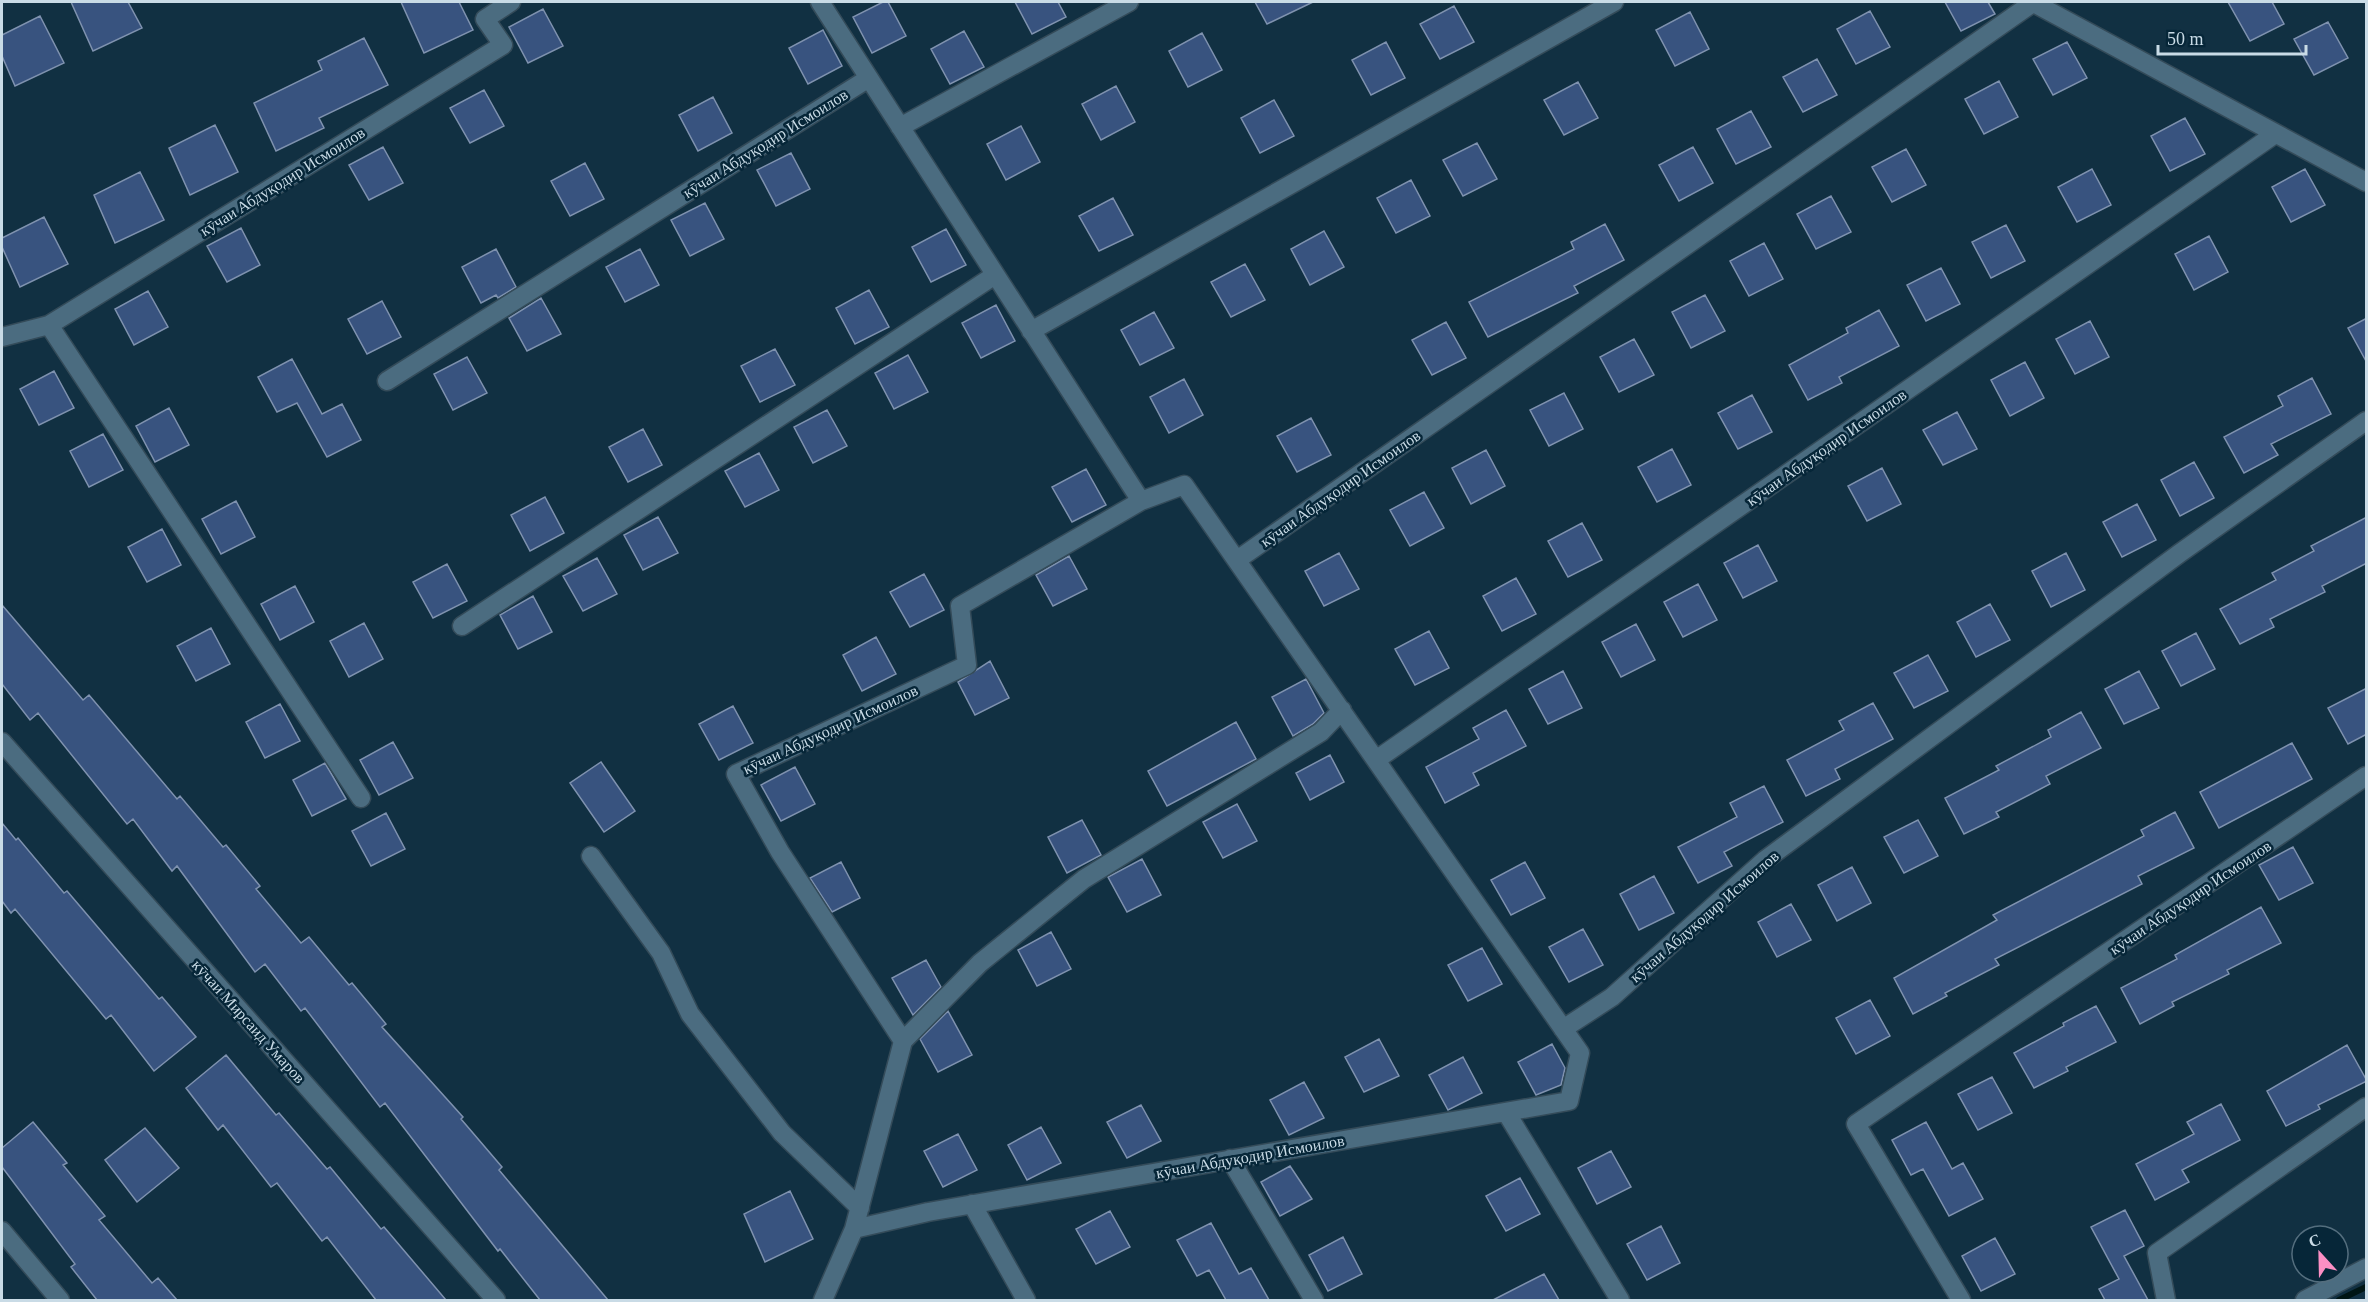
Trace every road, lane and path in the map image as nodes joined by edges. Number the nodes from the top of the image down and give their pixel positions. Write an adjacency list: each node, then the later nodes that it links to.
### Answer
1 (511, 2): 11 (street, кӯчаи Абдуқодир Исмоилов)
2 (820, 2): 6 (street)
3 (1129, 2): 7 (street)
4 (1614, 2): 12 (street)
5 (2033, 2): 8 (street); 17 (street, кӯчаи Абдуқодир Исмоилов)
6 (869, 78): 7 (street); 14 (street, кӯчаи Абдуқодир Исмоилов)
7 (900, 127): 10 (street)
8 (2275, 134): 9 (street); 21 (street, кӯчаи Абдуқодир Исмоилов)
9 (2367, 182)
10 (995, 276): 12 (street); 18 (street)
11 (49, 325): 13 (street, кӯчаи Абдуқодир Исмоилов); 23 (street)
12 (1031, 331): 16 (street)
13 (2, 337)
14 (387, 381)
15 (2367, 420): 25 (street, кӯчаи Абдуқодир Исмоилов)
16 (1141, 501): 17 (street, кӯчаи Абдуқодир Исмоилов); 26 (street, кӯчаи Абдуқодир Исмоилов)
17 (1237, 560): 19 (street, кӯчаи Абдуқодир Исмоилов)
18 (462, 626)
19 (1341, 711): 21 (street, кӯчаи Абдуқодир Исмоилов); 26 (street)
20 (2, 742): 36 (street, кӯчаи Мирсаид Умаров)
21 (1376, 760): 25 (street, кӯчаи Абдуқодир Исмоилов)
22 (2367, 776): 41 (street, кӯчаи Абдуқодир Исмоилов)
23 (361, 798)
24 (591, 856): 31 (street)
25 (1563, 1029): 28 (street, кӯчаи Абдуқодир Исмоилов)
26 (903, 1041): 31 (street)
27 (2367, 1107): 42 (street)
28 (1506, 1112): 29 (street, кӯчаи Абдуқодир Исмоилов); 40 (street)
29 (1230, 1159): 30 (street, кӯчаи Абдуқодир Исмоилов); 39 (street)
30 (972, 1204): 32 (street, кӯчаи Абдуқодир Исмоилов); 38 (street)
31 (860, 1208): 32 (street)
32 (854, 1229): 37 (street)
33 (2, 1232): 35 (street)
34 (2367, 1268): 43 (street)
35 (60, 1300)
36 (496, 1300)
37 (823, 1300)
38 (1026, 1300)
39 (1314, 1300)
40 (1620, 1300)
41 (1961, 1300)
42 (2166, 1300)
43 (2305, 1300)

